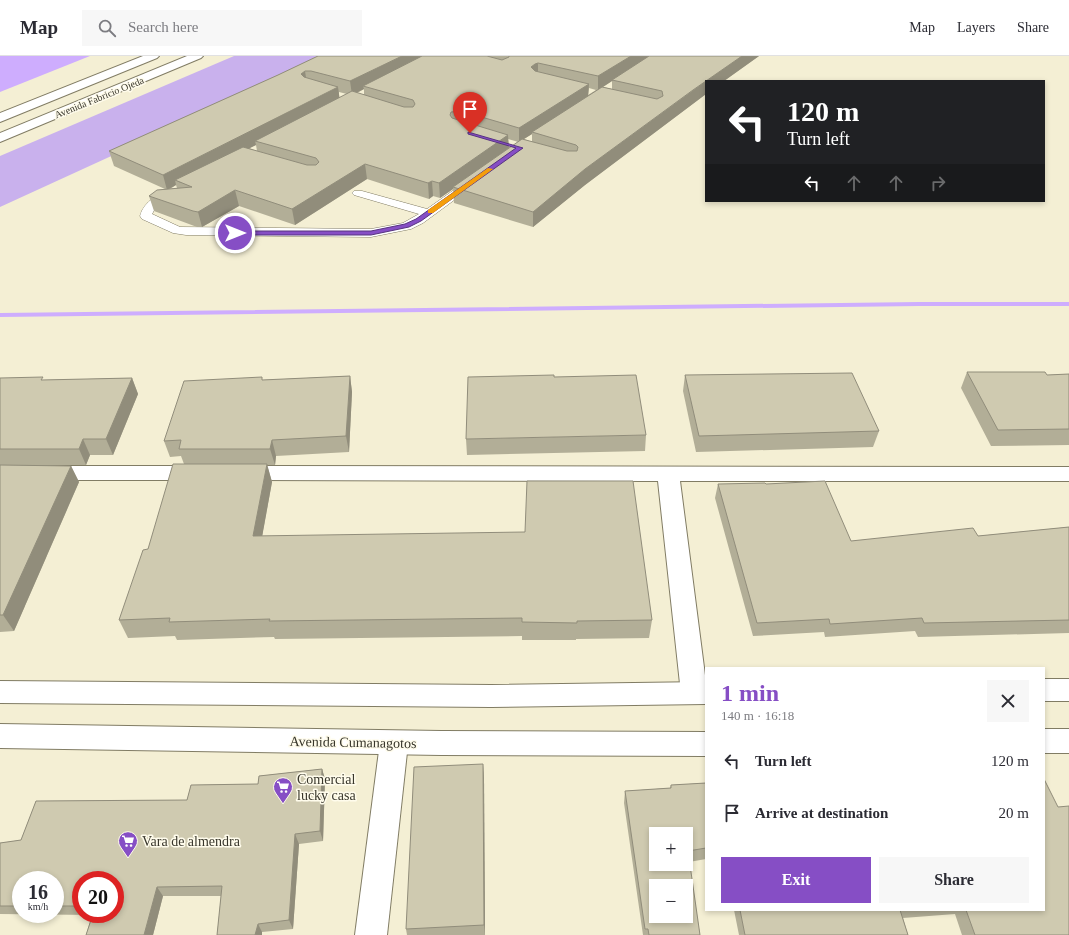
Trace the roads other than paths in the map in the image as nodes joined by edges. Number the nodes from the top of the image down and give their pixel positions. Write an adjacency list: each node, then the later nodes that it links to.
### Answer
1 (153, 56): 3 (street, Avenida Fabricio Ojeda)
2 (197, 56): 4 (street, Avenida Fabricio Ojeda)
3 (0, 118)
4 (0, 138)
5 (483, 174): 8 (lane)
6 (182, 188): 8 (lane)
7 (358, 193): 8 (lane)
8 (428, 213)
9 (0, 473): 10 (street)
10 (668, 473): 11 (street); 15 (street)
11 (1069, 474)
12 (1045, 690): 13 (street)
13 (1069, 690)
14 (0, 692): 15 (street)
15 (700, 693)
16 (0, 736): 19 (street, Avenida Cumanagotos)
17 (1045, 741): 18 (street)
18 (1069, 741)
19 (394, 743): 20 (street, Avenida Cumanagotos); 21 (street)
20 (705, 744)
21 (371, 935)

